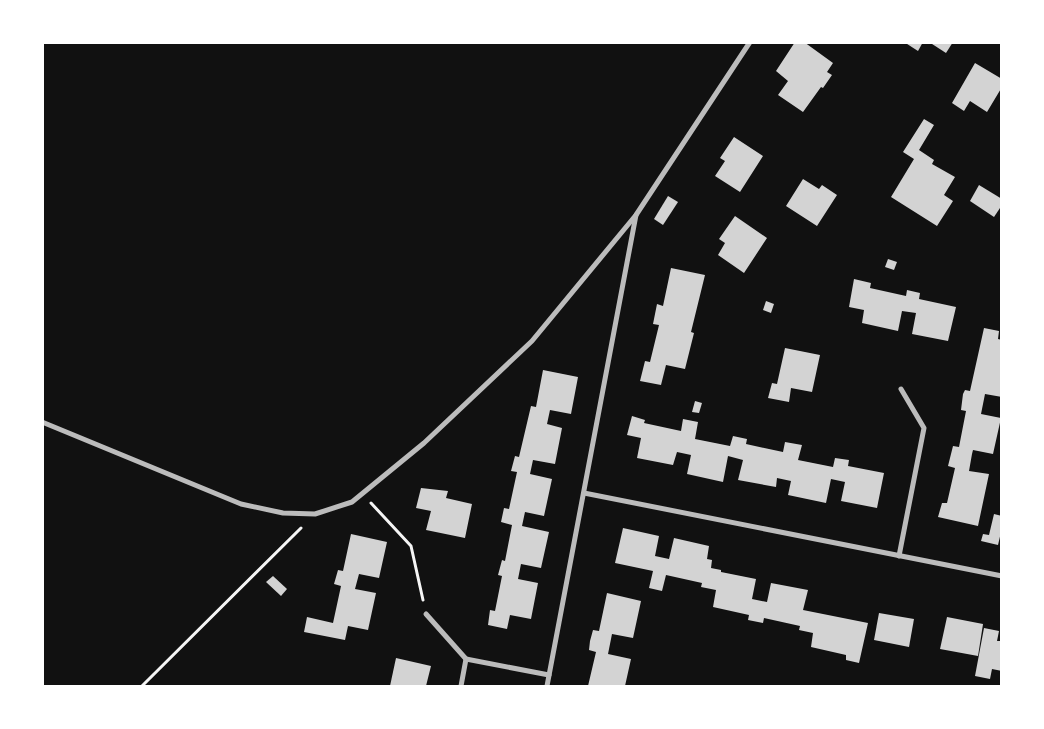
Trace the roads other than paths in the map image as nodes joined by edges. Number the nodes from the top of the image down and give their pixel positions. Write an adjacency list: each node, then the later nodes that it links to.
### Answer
1 (750, 42): 2 (street)
2 (636, 215): 4 (street); 5 (street)
3 (901, 389): 6 (street)
4 (42, 422)
5 (584, 493): 6 (street); 10 (street)
6 (899, 556): 7 (street)
7 (1002, 576)
8 (426, 614): 9 (street)
9 (466, 659): 10 (street); 11 (street)
10 (549, 675): 12 (street)
11 (461, 686)
12 (547, 686)

